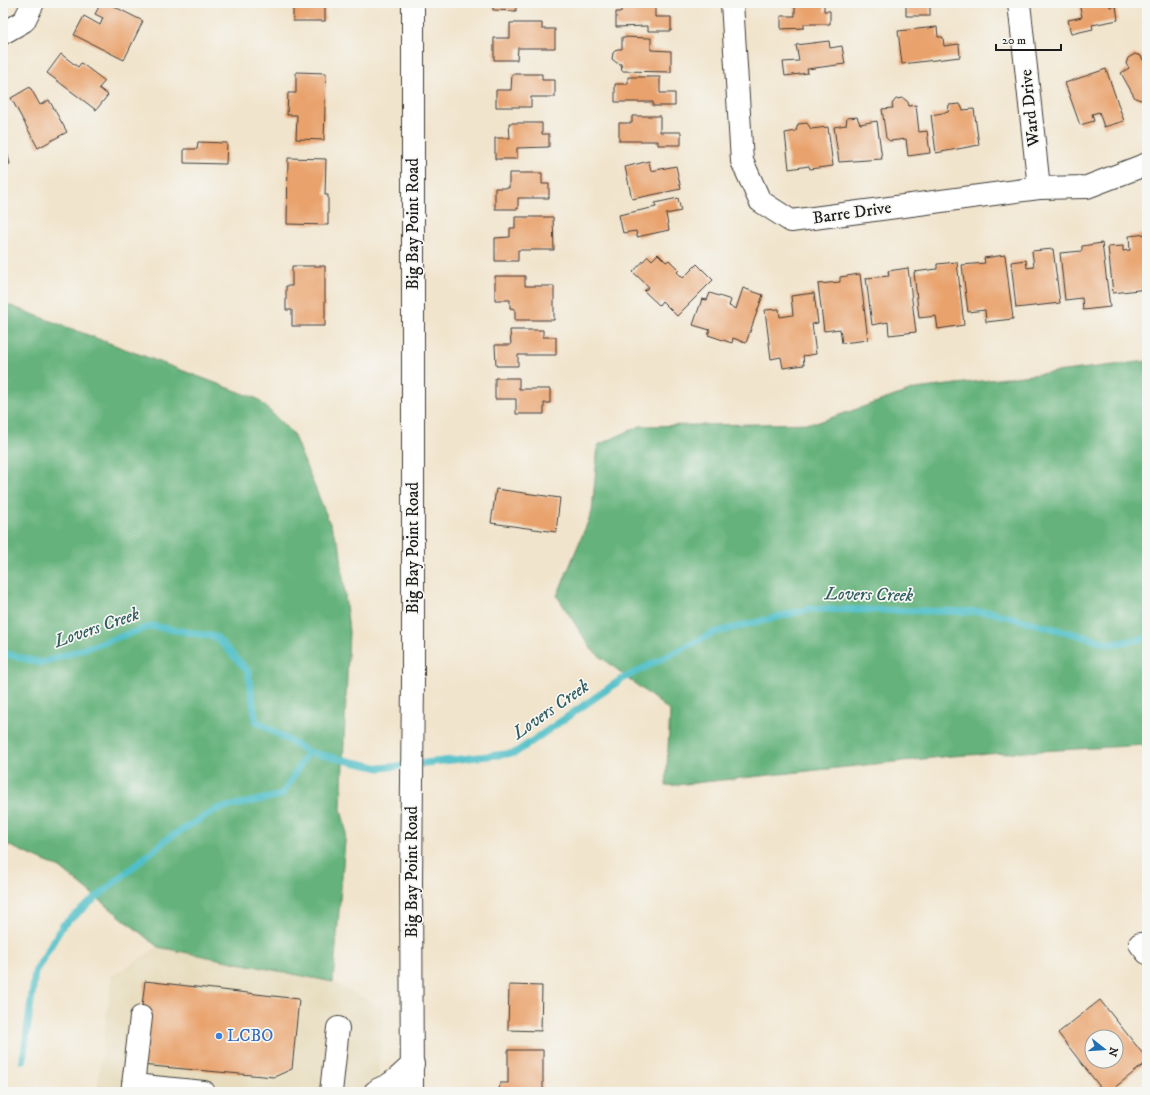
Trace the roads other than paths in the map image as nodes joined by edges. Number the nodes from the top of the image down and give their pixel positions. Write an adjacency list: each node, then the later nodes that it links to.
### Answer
1 (32, 3): 5 (main road)
2 (413, 3): 10 (main road, Big Bay Point Road)
3 (732, 3): 7 (main road, Barre Drive)
4 (1019, 3): 7 (main road, Ward Drive)
5 (3, 33)
6 (1147, 164): 7 (main road, Barre Drive)
7 (1039, 188)
8 (141, 1017): 11 (main road)
9 (338, 1028): 13 (main road)
10 (413, 1064): 14 (main road); 15 (main road, Big Bay Point Road)
11 (133, 1089): 12 (main road)
12 (204, 1092)
13 (331, 1092)
14 (375, 1092)
15 (412, 1092)

